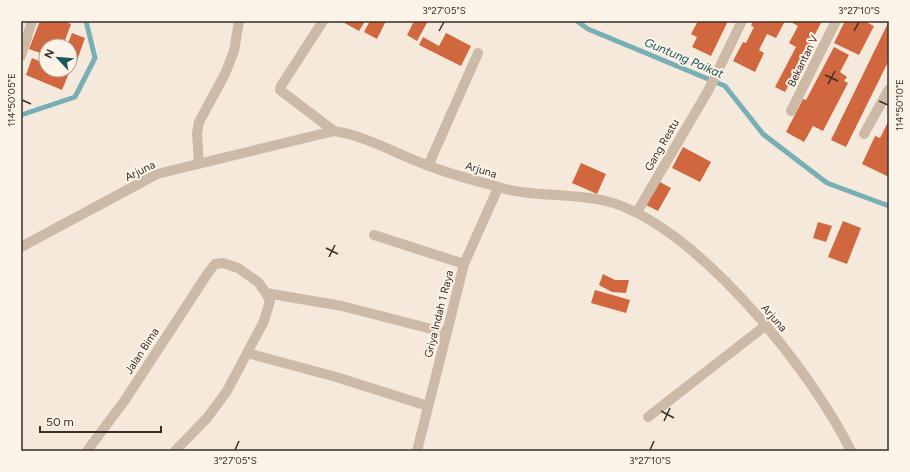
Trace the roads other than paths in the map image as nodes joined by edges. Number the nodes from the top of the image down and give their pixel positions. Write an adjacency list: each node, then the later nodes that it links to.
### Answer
1 (32, 21): 7 (street)
2 (239, 21): 12 (street)
3 (323, 21): 10 (street)
4 (742, 21): 15 (street, Gang Restu)
5 (836, 21): 9 (street, Bekantan V)
6 (478, 53): 13 (street)
7 (21, 56)
8 (889, 89): 11 (street)
9 (791, 111)
10 (334, 131): 12 (street, Arjuna); 13 (street, Arjuna)
11 (864, 134)
12 (199, 164): 17 (street, Arjuna)
13 (428, 166): 14 (street, Arjuna)
14 (498, 188): 15 (street, Arjuna); 18 (street, Griya Indah 1 Raya)
15 (637, 212): 20 (street, Arjuna)
16 (374, 235): 18 (street)
17 (21, 247)
18 (464, 264): 21 (street, Griya Indah 1 Raya)
19 (266, 293): 21 (street); 22 (street); 25 (street, Jalan Bima)
20 (765, 326): 24 (street); 28 (street, Arjuna)
21 (447, 333): 23 (street, Griya Indah 1 Raya)
22 (247, 353): 23 (street); 26 (street)
23 (428, 406): 27 (street, Griya Indah 1 Raya)
24 (648, 417)
25 (87, 451)
26 (175, 451)
27 (417, 451)
28 (851, 451)

